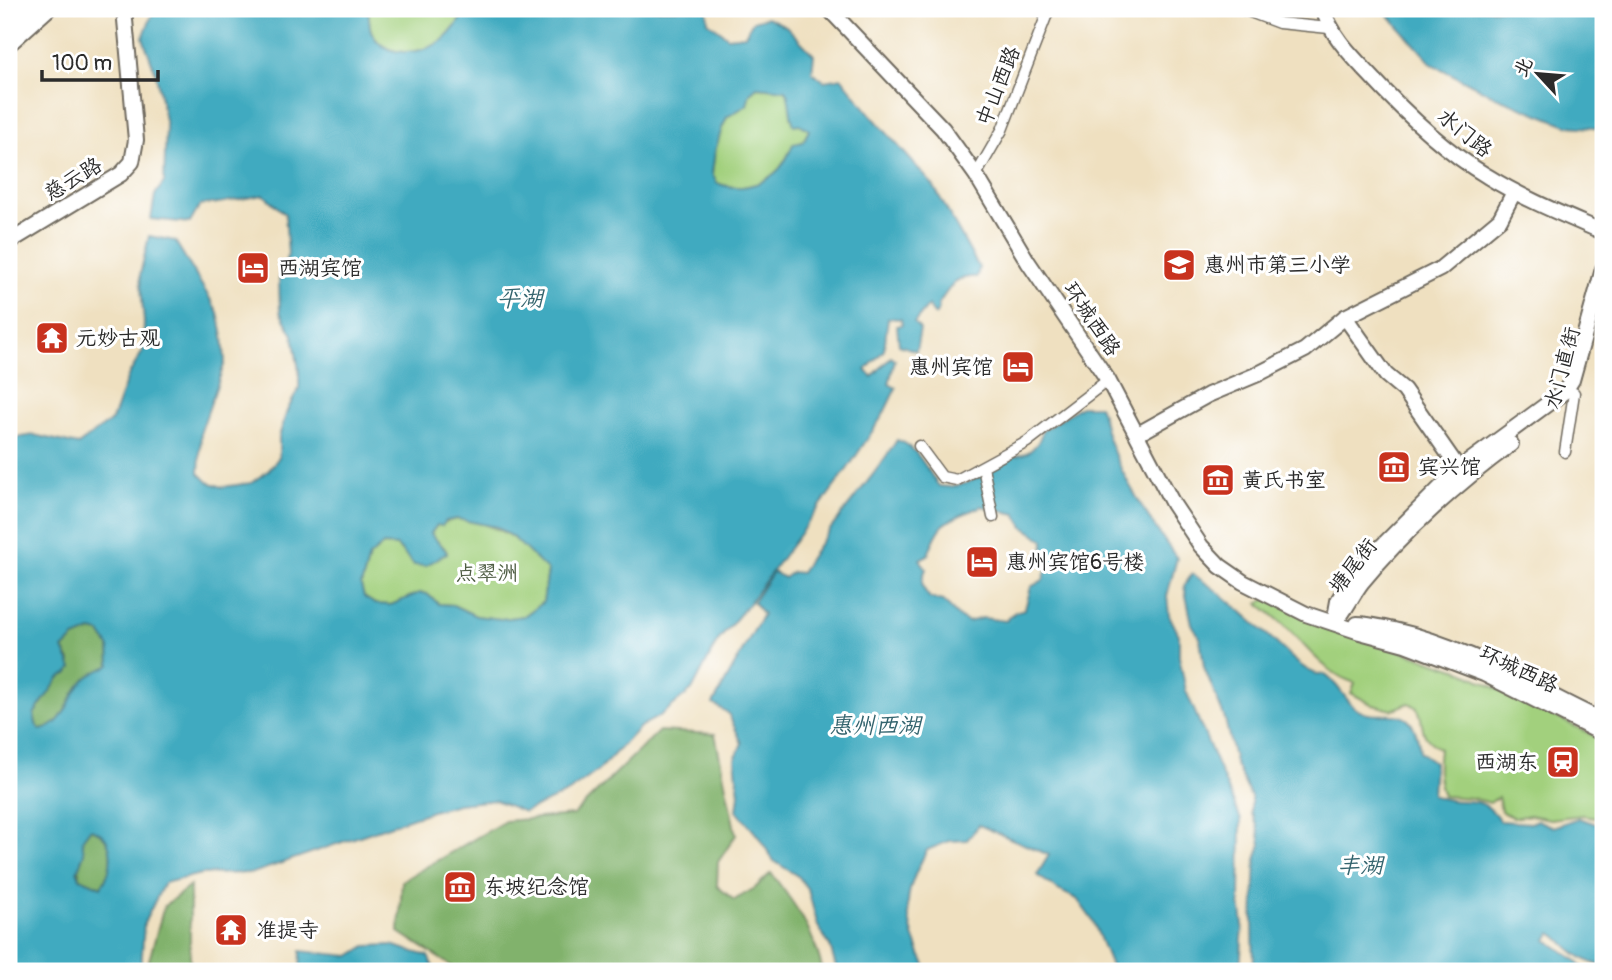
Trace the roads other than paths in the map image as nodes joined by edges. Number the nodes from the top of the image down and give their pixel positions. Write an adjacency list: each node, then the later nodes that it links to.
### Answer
1 (33, 9): 9 (street)
2 (48, 9): 10 (street)
3 (124, 9): 14 (street, 慈云路)
4 (829, 9): 11 (street, 环城西路)
5 (1049, 9): 11 (street, 中山西路)
6 (1242, 9): 8 (street)
7 (1323, 9): 8 (street)
8 (1329, 27): 12 (street, 水门路)
9 (9, 30)
10 (9, 44)
11 (976, 175): 18 (street, 环城西路)
12 (1514, 192): 13 (street, 水门路); 17 (street)
13 (1603, 232)
14 (9, 242)
15 (1603, 269): 19 (street, 水门直街)
16 (1603, 295): 19 (street, 水门直街)
17 (1345, 317): 20 (street); 24 (street)
18 (1108, 380): 20 (street, 环城西路); 23 (street)
19 (1573, 386): 22 (street, 水门直街); 24 (street, 塘尾街); 26 (street, 塘尾街)
20 (1138, 434): 26 (street, 环城西路)
21 (919, 446): 23 (street)
22 (1565, 452)
23 (983, 467): 25 (street)
24 (1459, 469): 26 (street, 塘尾街)
25 (993, 517)
26 (1334, 623): 28 (street, 环城西路); 29 (street, 环城西路)
27 (1603, 703): 28 (street)
28 (1599, 720)
29 (1603, 734)

